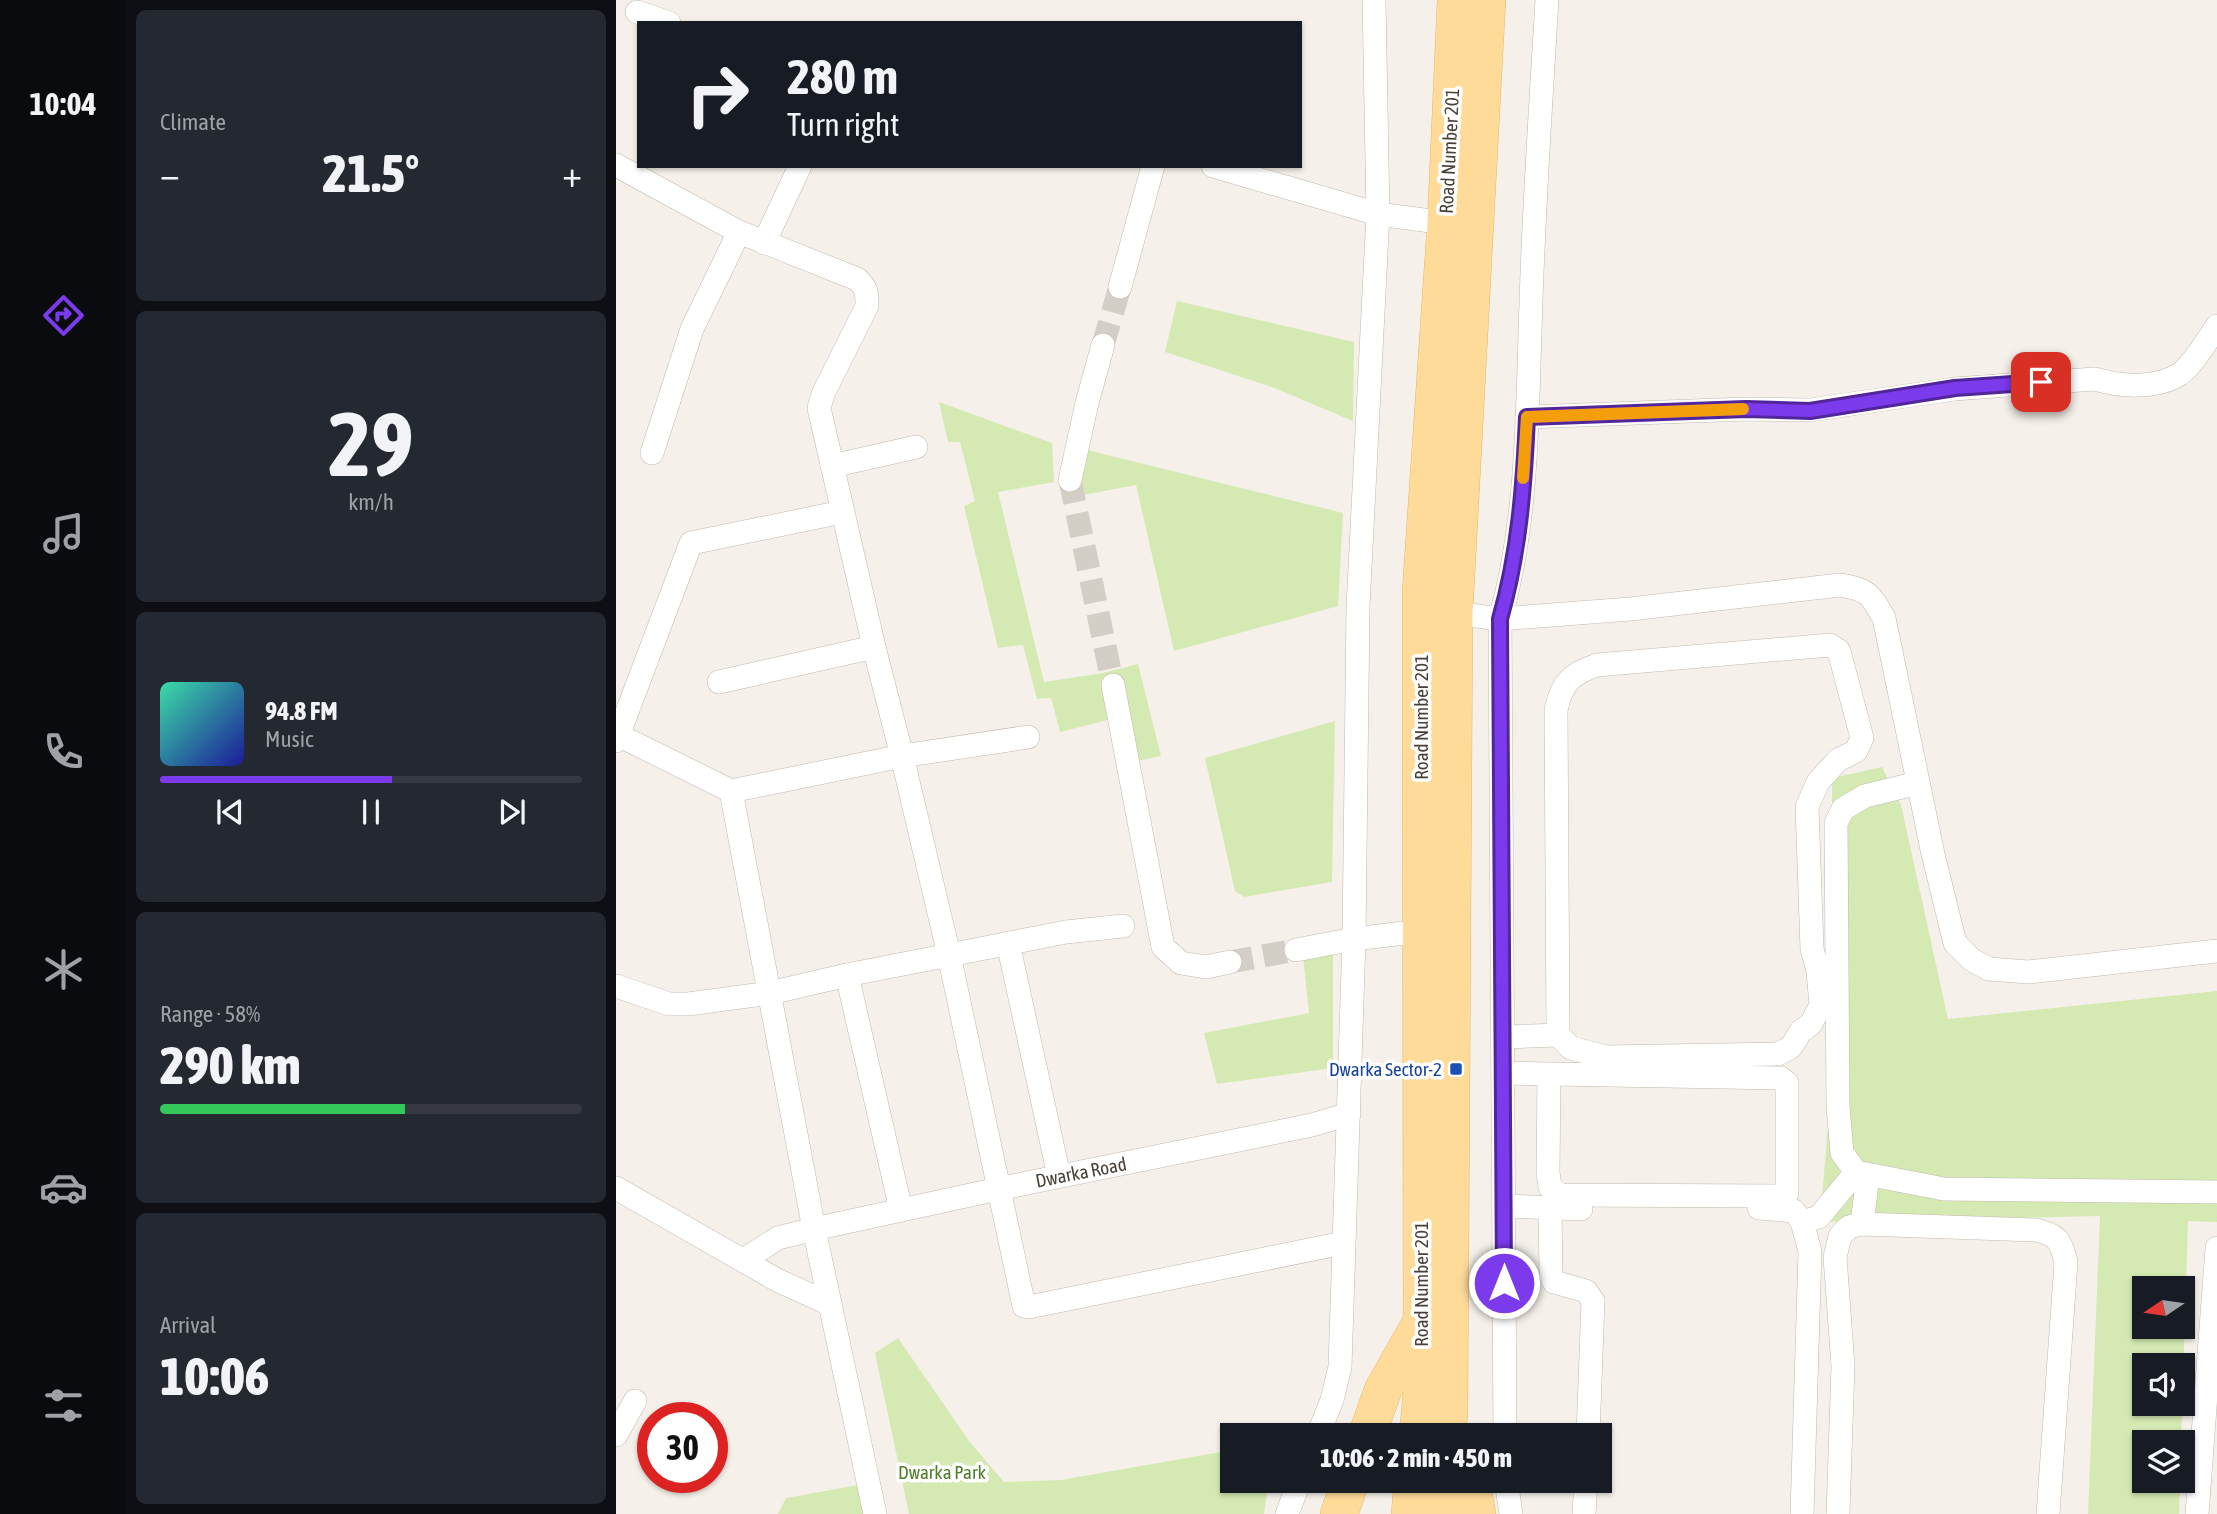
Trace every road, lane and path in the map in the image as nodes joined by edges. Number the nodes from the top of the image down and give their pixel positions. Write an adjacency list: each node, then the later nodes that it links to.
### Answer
1 (1374, 0): 11 (street)
2 (1456, 0): 12 (main road, Road Number 201)
3 (1487, 0): 25 (main road, Road Number 201)
4 (1548, 0): 19 (street)
5 (637, 12): 6 (street)
6 (663, 21)
7 (616, 165): 13 (street)
8 (799, 168): 14 (street)
9 (1152, 168): 15 (street)
10 (1220, 168): 11 (street)
11 (1378, 214): 12 (street); 39 (street)
12 (1446, 223): 38 (main road, Road Number 201)
13 (739, 232): 14 (street); 21 (street)
14 (764, 243): 22 (street)
15 (1120, 288)
16 (2217, 326): 18 (street)
17 (1103, 345): 23 (street)
18 (2208, 353): 19 (street)
19 (1527, 417): 26 (street)
20 (916, 447): 22 (street)
21 (652, 453)
22 (832, 466): 24 (street)
23 (1070, 480)
24 (842, 512): 27 (street); 30 (street)
25 (1454, 613): 26 (street); 73 (main road, Road Number 201)
26 (1500, 619): 33 (street); 49 (street)
27 (874, 647): 28 (street); 32 (street)
28 (719, 682)
29 (1113, 685): 44 (street)
30 (617, 736): 34 (street)
31 (1028, 737): 32 (street)
32 (902, 756): 34 (street); 43 (street)
33 (1918, 783): 36 (street); 42 (street)
34 (731, 791): 47 (street)
35 (1808, 822): 36 (street); 48 (street); 48 (street)
36 (1836, 823): 53 (street)
37 (1123, 926): 40 (street)
38 (1421, 931): 39 (street); 68 (main road, Road Number 201)
39 (1354, 939): 41 (street); 52 (street)
40 (1008, 943): 43 (street); 54 (street)
41 (1296, 950)
42 (2217, 951)
43 (949, 956): 45 (street); 56 (street)
44 (1230, 962)
45 (847, 975): 47 (street); 60 (street)
46 (617, 982): 47 (street)
47 (770, 993): 63 (street)
48 (1558, 1035): 49 (street)
49 (1503, 1037): 50 (street)
50 (1503, 1073): 51 (street); 58 (street)
51 (1549, 1074): 51 (street)
52 (1349, 1114): 54 (street, Dwarka Road); 64 (street)
53 (1862, 1174): 57 (street); 61 (street); 62 (street)
54 (1059, 1177): 56 (street, Dwarka Road)
55 (616, 1188): 66 (street)
56 (998, 1189): 60 (street, Dwarka Road); 64 (street)
57 (2217, 1192)
58 (1504, 1206): 59 (street); 74 (street)
59 (1550, 1209): 61 (street); 75 (street)
60 (901, 1210): 63 (street, Dwarka Road)
61 (1802, 1222): 92 (street)
62 (1862, 1224): 93 (street); 94 (street)
63 (814, 1229): 66 (street, Dwarka Road); 67 (street)
64 (1343, 1243): 70 (street)
65 (2217, 1248): 95 (street)
66 (743, 1261): 67 (street)
67 (830, 1304): 84 (street)
68 (1421, 1323): 71 (main road); 72 (main road, Road Number 201)
69 (635, 1401): 76 (street)
70 (1323, 1423)
71 (1371, 1423)
72 (1419, 1423)
73 (1451, 1423)
74 (1505, 1423)
75 (1588, 1423)
76 (616, 1435)
77 (1295, 1493): 85 (street)
78 (1346, 1493): 86 (main road)
79 (1412, 1493): 87 (main road)
80 (1442, 1493): 88 (main road)
81 (1473, 1493): 89 (main road)
82 (1508, 1493): 90 (street)
83 (1585, 1493): 91 (street)
84 (875, 1514)
85 (1287, 1514)
86 (1339, 1514)
87 (1410, 1514)
88 (1441, 1514)
89 (1477, 1514)
90 (1511, 1514)
91 (1584, 1514)
92 (1802, 1514)
93 (1838, 1514)
94 (2048, 1514)
95 (2197, 1514)

